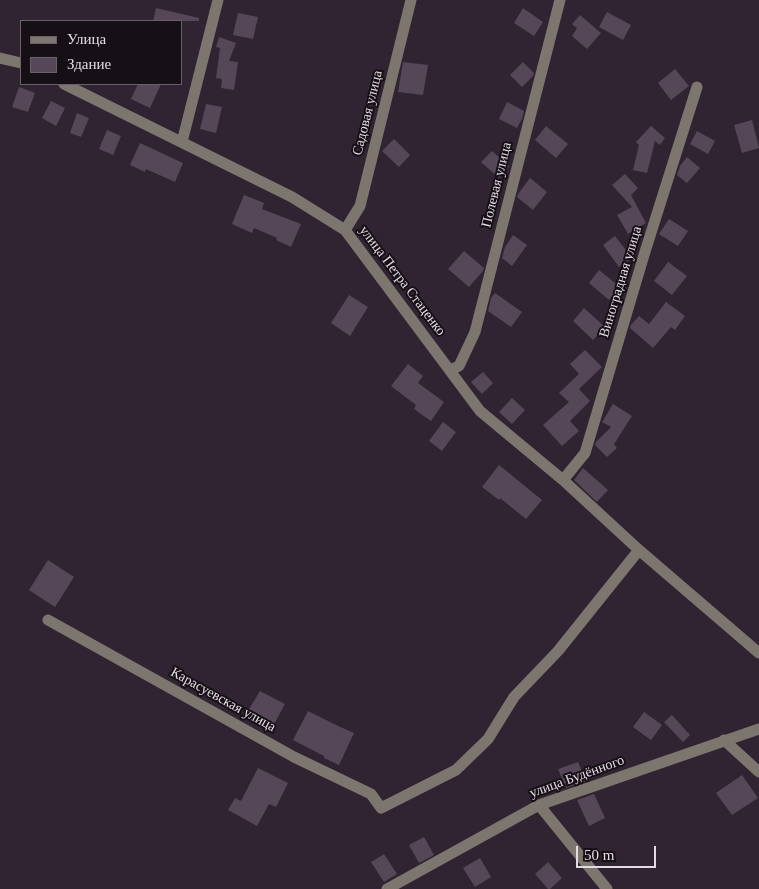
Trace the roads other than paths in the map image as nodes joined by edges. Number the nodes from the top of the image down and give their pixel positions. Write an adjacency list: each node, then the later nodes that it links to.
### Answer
1 (218, 0): 8 (street)
2 (411, 0): 9 (street, Садовая улица)
3 (560, 0): 10 (street, Полевая улица)
4 (0, 58): 5 (street)
5 (20, 63)
6 (66, 85): 8 (street, улица Петра Стаценко)
7 (697, 87): 11 (street, Виноградная улица)
8 (182, 142): 9 (street, улица Петра Стаценко)
9 (345, 230): 10 (street, улица Петра Стаценко)
10 (450, 370): 11 (street, улица Петра Стаценко)
11 (563, 480): 12 (street, улица Петра Стаценко)
12 (639, 550): 13 (street, Карасуевская улица); 14 (street, улица Петра Стаценко)
13 (48, 620)
14 (759, 654)
15 (759, 729): 16 (street, улица Будённого)
16 (724, 740): 17 (street); 18 (street, улица Будённого)
17 (759, 772)
18 (540, 805): 19 (street, улица Будённого); 20 (street)
19 (387, 889)
20 (607, 889)

